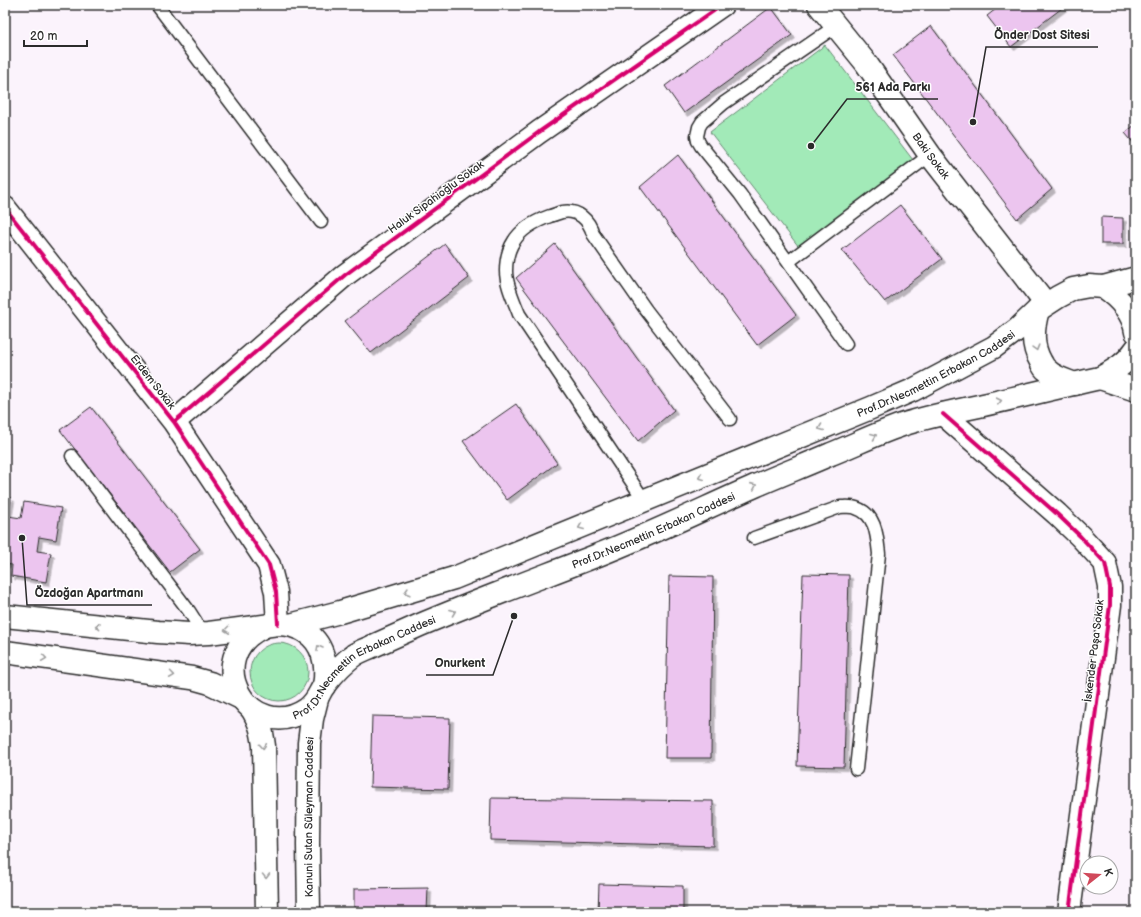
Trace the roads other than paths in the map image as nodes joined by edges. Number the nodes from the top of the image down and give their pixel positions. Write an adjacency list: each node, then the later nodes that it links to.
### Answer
1 (157, 5): 7 (lane)
2 (722, 5): 20 (main road, Haluk Sipahioğlu Sokak)
3 (819, 5): 4 (main road, Baki Sokak)
4 (836, 26): 5 (main road, Baki Sokak); 8 (lane)
5 (930, 155): 8 (lane); 11 (main road, Baki Sokak)
6 (5, 208): 20 (main road, Erdem Sokak)
7 (321, 222)
8 (788, 262): 13 (lane)
9 (1136, 278): 10 (main road)
10 (1096, 286): 11 (main road, Prof.Dr.Necmettin Erbakan Caddesi); 12 (main road)
11 (1042, 307): 16 (main road, one-way to 16); 22 (main road, Prof.Dr.Necmettin Erbakan Caddesi, one-way to 22)
12 (1136, 332)
13 (846, 344)
14 (1136, 349): 15 (main road, Prof.Dr.Necmettin Erbakan Caddesi)
15 (1100, 378): 16 (main road, Prof.Dr.Necmettin Erbakan Caddesi); 17 (main road)
16 (1075, 384): 18 (main road, Prof.Dr.Necmettin Erbakan Caddesi, one-way to 16)
17 (1136, 390)
18 (943, 414): 28 (main road, Prof.Dr.Necmettin Erbakan Caddesi, one-way to 18); 33 (main road, İskender Paşa Sokak)
19 (730, 419): 22 (lane)
20 (174, 422): 25 (main road, Erdem Sokak)
21 (72, 456): 26 (lane)
22 (644, 500): 25 (main road, Prof.Dr.Necmettin Erbakan Caddesi, one-way to 25)
23 (754, 538): 30 (lane)
24 (5, 616): 26 (main road, Prof.Dr.Necmettin Erbakan Caddesi, one-way to 24)
25 (278, 625): 26 (main road, Prof.Dr.Necmettin Erbakan Caddesi, one-way to 26); 28 (main road, one-way to 25); 29 (main road, Prof.Dr.Necmettin Erbakan Caddesi)
26 (200, 633)
27 (5, 652): 29 (main road, Prof.Dr.Necmettin Erbakan Caddesi, one-way to 29)
28 (320, 692): 29 (main road, Prof.Dr.Necmettin Erbakan Caddesi); 32 (main road, Kanuni Sutan Süleyman Caddesi)
29 (246, 703): 31 (main road, one-way to 31)
30 (856, 769)
31 (266, 912)
32 (309, 912)
33 (1069, 912)

